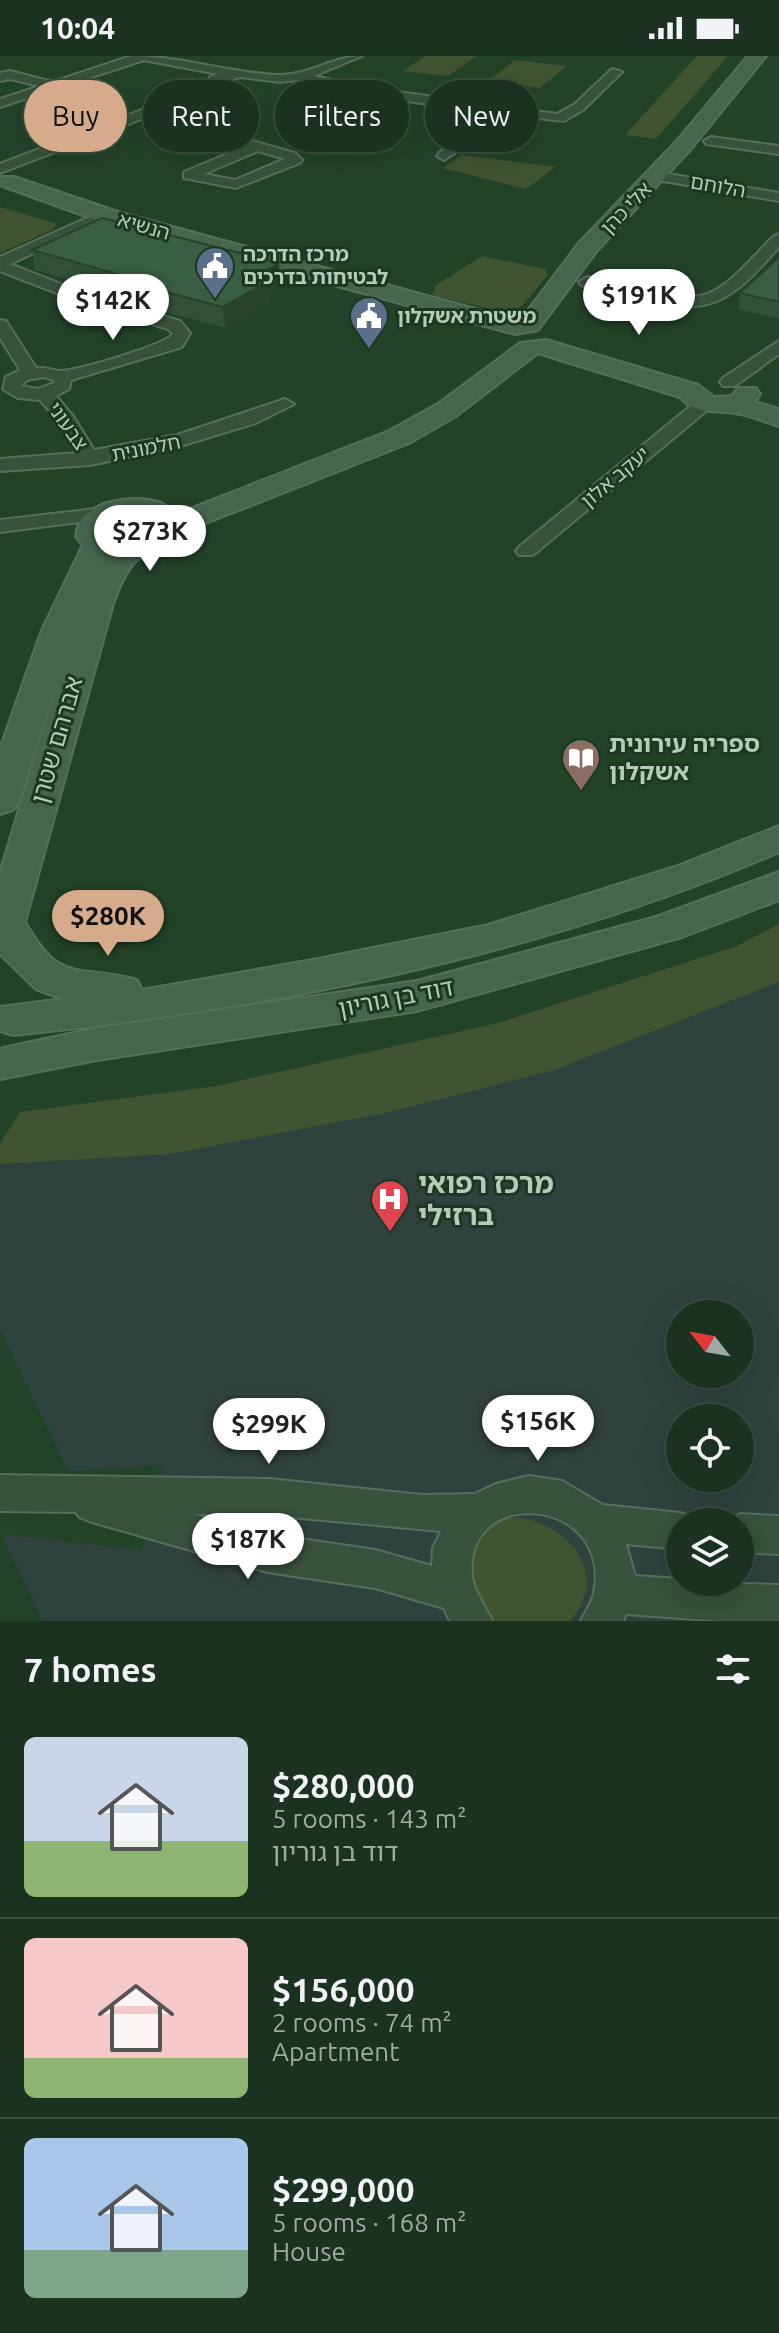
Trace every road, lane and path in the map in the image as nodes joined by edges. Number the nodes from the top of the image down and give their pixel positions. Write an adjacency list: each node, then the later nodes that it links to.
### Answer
1 (143, 56): 5 (street); 11 (street)
2 (358, 56): 9 (street)
3 (757, 56): 24 (street, אלי כהן)
4 (776, 56): 19 (street, אלי כהן)
5 (163, 61): 7 (street); 12 (street)
6 (616, 72): 18 (street)
7 (237, 73): 9 (street); 13 (street)
8 (0, 77): 10 (street)
9 (302, 79): 15 (street)
10 (30, 80)
11 (67, 80)
12 (210, 80)
13 (220, 80)
14 (24, 95): 16 (street)
15 (425, 100)
16 (0, 103)
17 (143, 116): 25 (street)
18 (538, 117)
19 (711, 141): 21 (street); 26 (street, אלי כהן)
20 (258, 146): 20 (street)
21 (779, 150)
22 (450, 152): 23 (street)
23 (444, 156)
24 (657, 176): 26 (street, הלוחם); 35 (street, אלי כהן)
25 (1, 179): 29 (street, הנשיא)
26 (680, 179): 27 (street, הלוחם); 28 (street, אלי כהן)
27 (779, 197)
28 (662, 199)
29 (104, 222): 32 (street); 35 (street, הנשיא)
30 (779, 239): 33 (street)
31 (624, 240): 33 (street, אלי כהן)
32 (4, 266): 38 (street)
33 (581, 290)
34 (0, 325): 37 (street)
35 (528, 338): 40 (street, הנשיא); 47 (street)
36 (779, 346): 40 (street, יעקב אלון)
37 (30, 373): 38 (street); 39 (street)
38 (62, 377): 41 (street)
39 (6, 389): 41 (street)
40 (718, 393): 42 (street, הנשיא); 44 (street, הנשיא); 50 (street, יעקב אלון)
41 (45, 394): 45 (street, צבעוני)
42 (779, 403)
43 (285, 404): 45 (street, חלמונית)
44 (779, 418)
45 (90, 459): 46 (street, חלמונית)
46 (0, 465)
47 (166, 521): 49 (street); 49 (street)
48 (1, 526): 49 (street)
49 (106, 536): 51 (street, אברהם שטרן); 54 (street, אברהם שטרן)
50 (526, 551)
51 (0, 802)
52 (779, 838): 55 (street, דוד בן גוריון)
53 (779, 885): 57 (street, דוד בן גוריון)
54 (2, 931): 55 (street)
55 (205, 992): 56 (street, דוד בן גוריון)
56 (7, 1008): 57 (street)
57 (1, 1065)
58 (0, 1493): 59 (street)
59 (61, 1496): 60 (street); 66 (street)
60 (475, 1512): 61 (street); 66 (street)
61 (594, 1522): 62 (street); 67 (street)
62 (666, 1530)
63 (754, 1534): 64 (street)
64 (779, 1535)
65 (772, 1605): 67 (street)
66 (463, 1606)
67 (607, 1608)

